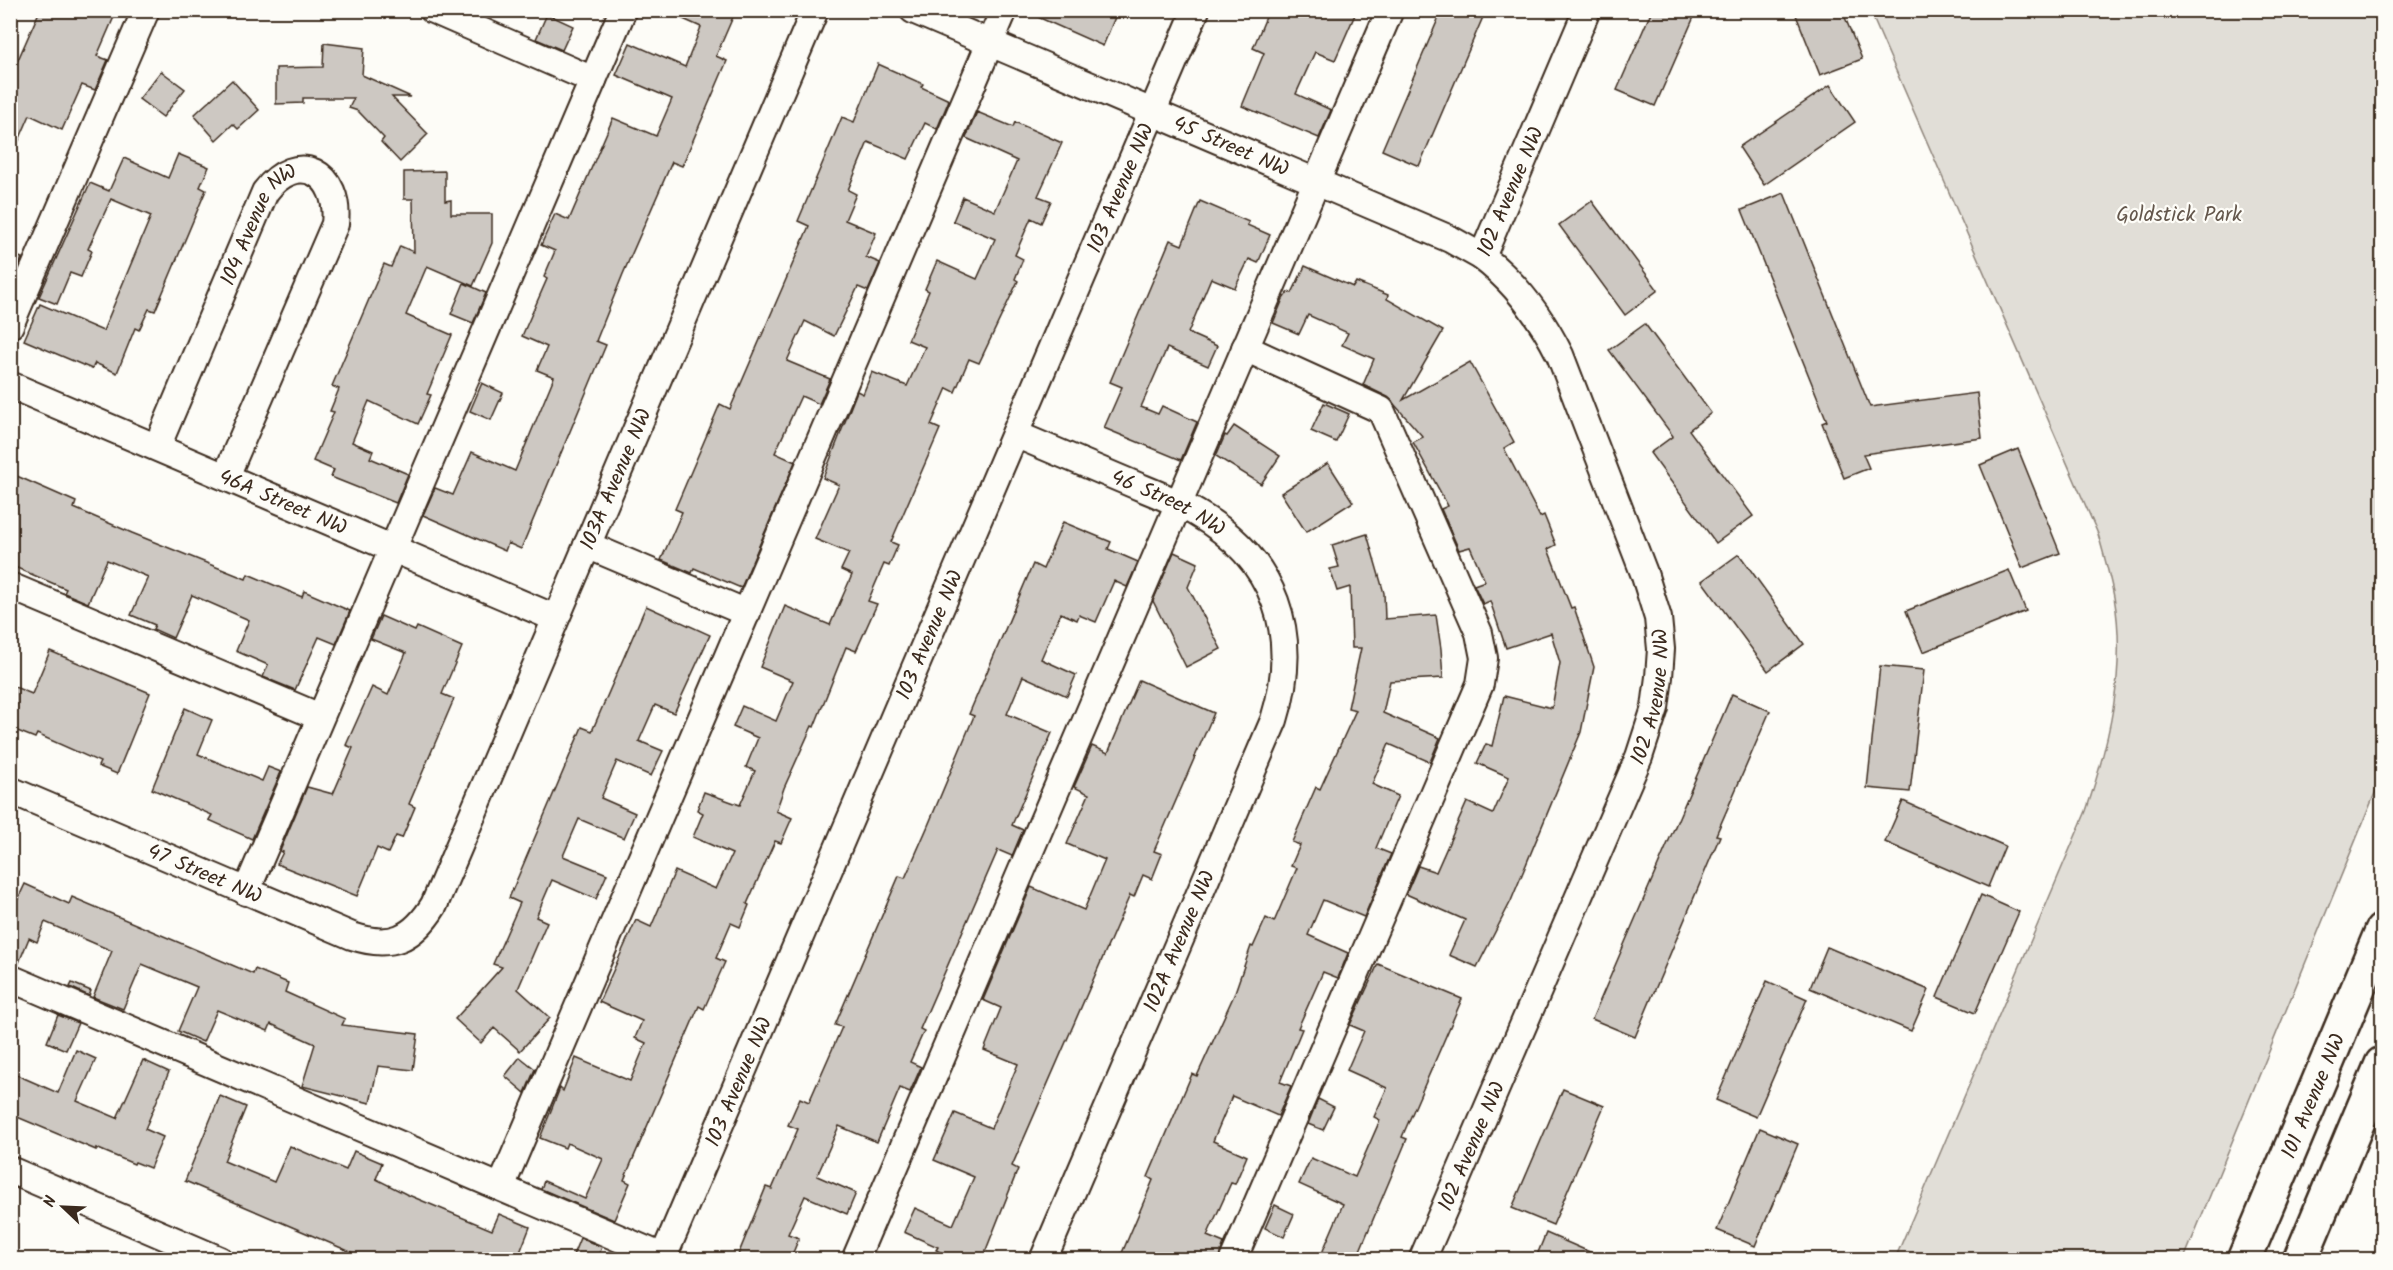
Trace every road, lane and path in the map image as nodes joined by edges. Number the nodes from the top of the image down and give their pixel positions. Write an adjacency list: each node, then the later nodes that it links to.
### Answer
1 (146, 10): 15 (street)
2 (434, 10): 11 (street)
3 (623, 10): 11 (street)
4 (815, 10): 22 (street, 103A Avenue NW)
5 (913, 10): 10 (street, 45 Street NW)
6 (1004, 10): 10 (street)
7 (1196, 10): 12 (street, 103 Avenue NW)
8 (1390, 10): 13 (street)
9 (1587, 10): 14 (street, 102 Avenue NW)
10 (990, 43): 12 (street, 45 Street NW); 25 (street)
11 (593, 80): 23 (street)
12 (1152, 113): 13 (street, 45 Street NW); 18 (street, 103 Avenue NW)
13 (1316, 183): 14 (street, 45 Street NW); 16 (street)
14 (1482, 257): 42 (street, 102 Avenue NW)
15 (10, 326)
16 (1245, 348): 21 (street); 41 (street)
17 (10, 385): 19 (street, 46A Street NW)
18 (1015, 434): 21 (street, 46 Street NW); 37 (street, 103 Avenue NW)
19 (157, 447): 20 (street, 46A Street NW); 20 (street, 104 Avenue NW)
20 (226, 476): 23 (street, 46A Street NW)
21 (1177, 503): 26 (street, 46 Street NW); 39 (street)
22 (587, 545): 25 (street); 27 (street, 103A Avenue NW)
23 (394, 549): 27 (street, 46A Street NW); 28 (street)
24 (10, 586): 28 (street)
25 (747, 613): 36 (street)
26 (1281, 616): 40 (street, 102A Avenue NW)
27 (555, 618): 32 (street, 103A Avenue NW)
28 (320, 717): 30 (street)
29 (10, 790): 30 (street, 47 Street NW)
30 (246, 892): 32 (street, 47 Street NW)
31 (2382, 931): 43 (main road, 101 Avenue NW)
32 (402, 938)
33 (10, 978): 36 (street)
34 (2382, 1064): 44 (main road)
35 (10, 1170): 38 (street)
36 (501, 1187): 37 (street)
37 (663, 1258)
38 (220, 1260)
39 (855, 1260)
40 (1043, 1260)
41 (1233, 1260)
42 (1422, 1260)
43 (2244, 1260)
44 (2300, 1260)

